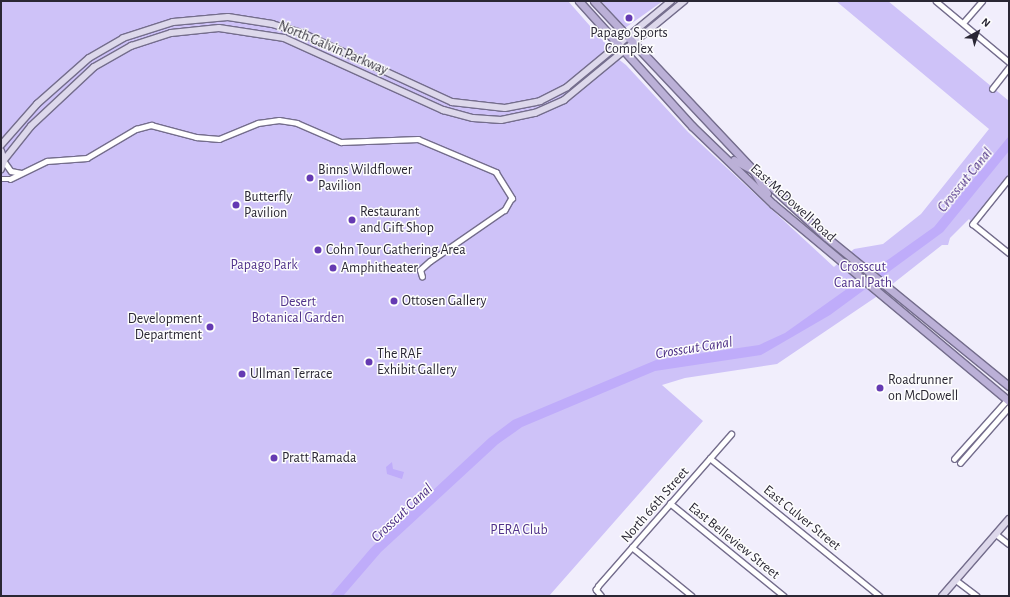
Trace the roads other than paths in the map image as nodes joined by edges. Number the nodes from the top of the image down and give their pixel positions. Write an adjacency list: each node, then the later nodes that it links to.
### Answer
1 (579, 1): 10 (main road, East McDowell Road)
2 (594, 1): 8 (main road, East McDowell Road)
3 (671, 1): 8 (main road, North Galvin Parkway)
4 (684, 1): 9 (main road, North Galvin Parkway)
5 (936, 1): 7 (street)
6 (982, 1): 7 (street)
7 (963, 23): 12 (street)
8 (627, 37): 9 (main road, East McDowell Road); 10 (main road, North Galvin Parkway)
9 (634, 44): 11 (main road, North Galvin Parkway); 20 (main road, East McDowell Road)
10 (618, 45): 11 (main road, East McDowell Road); 16 (main road, North Galvin Parkway)
11 (625, 51): 15 (main road, East McDowell Road); 18 (main road, North Galvin Parkway)
12 (1009, 62)
13 (1009, 67): 14 (street)
14 (992, 89)
15 (707, 140): 20 (main road); 24 (main road, East McDowell Road)
16 (1, 144)
17 (1, 151): 18 (main road)
18 (4, 160): 19 (main road, North Galvin Parkway); 21 (street)
19 (1, 169)
20 (753, 170): 24 (main road); 27 (main road, East McDowell Road)
21 (21, 173): 23 (street); 26 (street)
22 (1009, 179): 25 (street)
23 (1, 180)
24 (781, 211): 28 (main road, East McDowell Road)
25 (1009, 253)
26 (422, 277)
27 (1007, 385): 28 (main road)
28 (998, 392): 29 (main road, East McDowell Road)
29 (1008, 403): 32 (street); 33 (street)
30 (731, 434): 31 (street, North 66th Street)
31 (710, 458): 34 (street, North 66th Street); 43 (street, East Culver Street)
32 (954, 459)
33 (960, 463)
34 (670, 503): 38 (street, North 66th Street); 42 (street, East Belleview Street)
35 (1009, 519): 36 (main road)
36 (996, 534): 37 (street); 39 (main road)
37 (1009, 544)
38 (632, 547): 40 (street, North 66th Street); 41 (street)
39 (956, 580): 44 (main road); 45 (street)
40 (601, 596)
41 (692, 596)
42 (784, 596)
43 (880, 596)
44 (942, 596)
45 (977, 596)

